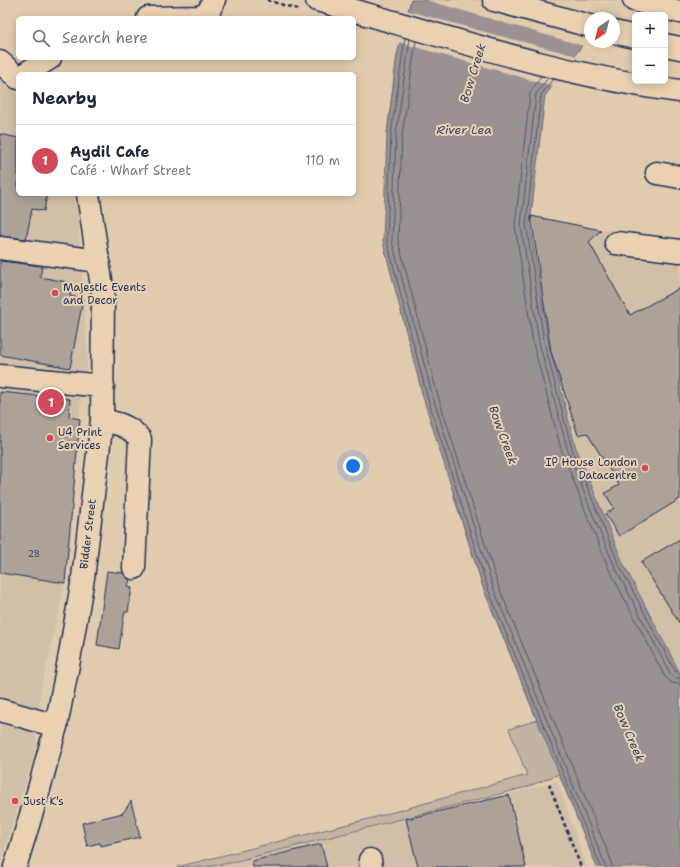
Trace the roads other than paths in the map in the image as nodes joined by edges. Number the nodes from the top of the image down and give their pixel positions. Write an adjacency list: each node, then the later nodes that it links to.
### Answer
1 (214, 0): 6 (main road)
2 (317, 0): 14 (main road)
3 (494, 0): 7 (main road)
4 (634, 0): 5 (main road)
5 (680, 12)
6 (201, 16)
7 (584, 24)
8 (620, 33): 9 (main road)
9 (632, 36)
10 (668, 45): 11 (main road)
11 (680, 48)
12 (0, 62): 13 (main road)
13 (16, 76)
14 (680, 90)
15 (657, 173): 16 (main road)
16 (680, 177)
17 (88, 196): 21 (main road, Bidder Street)
18 (616, 243): 20 (main road)
19 (0, 248): 21 (main road)
20 (680, 250)
21 (99, 261): 23 (main road, Bidder Street)
22 (0, 376): 23 (main road)
23 (103, 386): 24 (main road, Bidder Street)
24 (102, 420): 25 (main road); 27 (main road, Bidder Street)
25 (134, 568)
26 (0, 710): 27 (main road)
27 (56, 726): 28 (main road, Bidder Street)
28 (15, 867)

